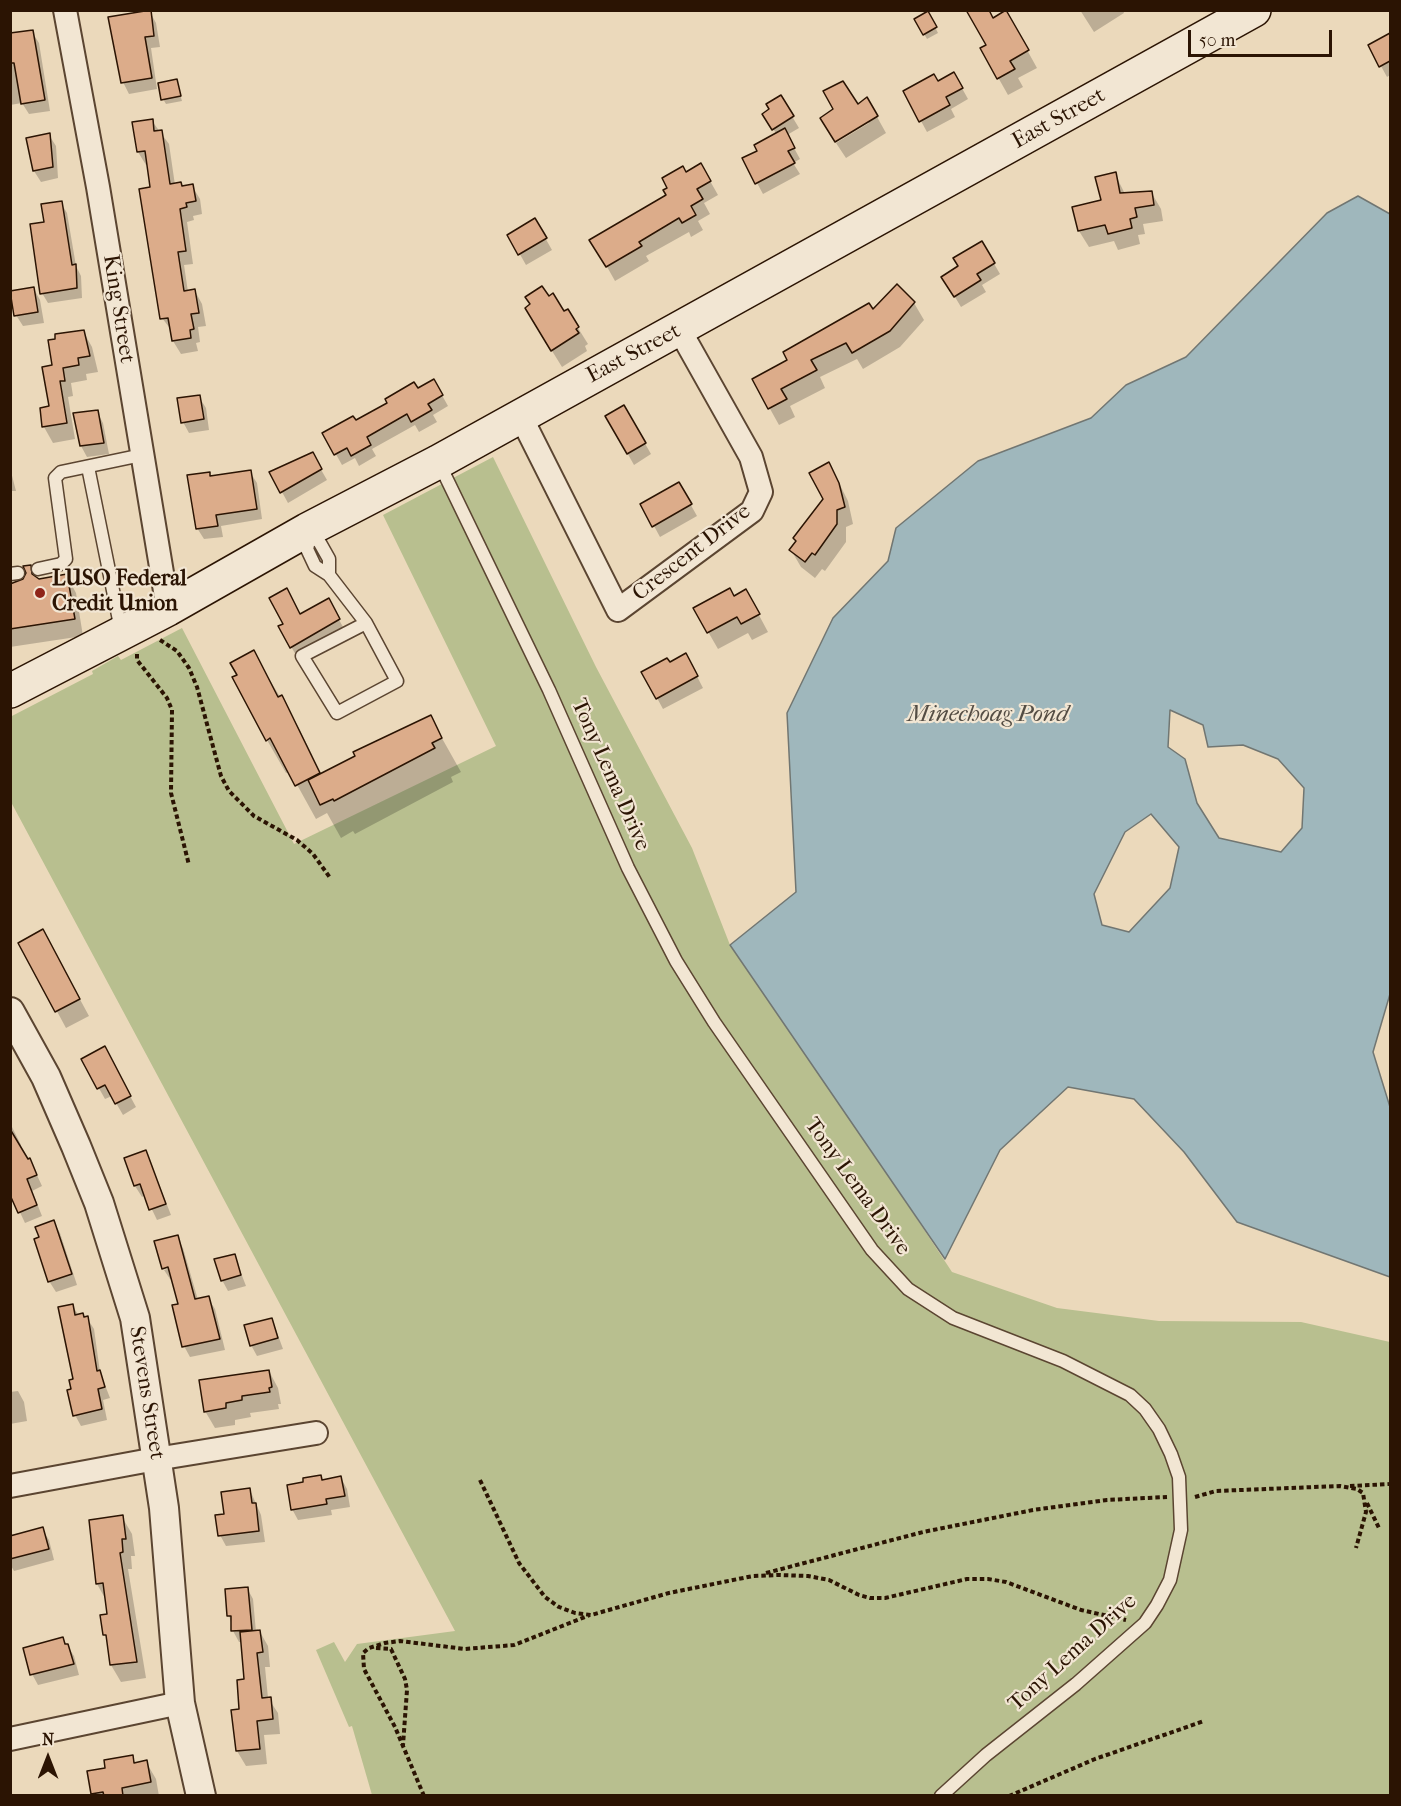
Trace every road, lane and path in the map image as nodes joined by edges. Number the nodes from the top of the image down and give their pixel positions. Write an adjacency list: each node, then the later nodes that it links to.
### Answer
1 (65, 10): 5 (street, King Street)
2 (1254, 10): 3 (main road, East Street)
3 (680, 329): 4 (main road, East Street); 4 (street, Crescent Drive)
4 (520, 415): 6 (main road, East Street)
5 (142, 455): 7 (lane); 10 (street, King Street)
6 (438, 462): 8 (main road, East Street); 24 (lane, Tony Lema Drive)
7 (88, 467): 9 (lane); 13 (lane)
8 (308, 534): 10 (main road, East Street); 11 (lane)
9 (38, 569)
10 (168, 609): 13 (main road, East Street)
11 (366, 623): 11 (lane)
12 (156, 639): 16 (path)
13 (129, 640): 14 (main road, East Street); 15 (path)
14 (10, 691)
15 (189, 865)
16 (331, 879)
17 (10, 1012): 19 (street, Stevens Street)
18 (316, 1433): 19 (street)
19 (156, 1459): 22 (street); 32 (street, Stevens Street)
20 (480, 1480): 29 (path)
21 (1390, 1484): 23 (path)
22 (10, 1486)
23 (1340, 1486): 24 (path); 25 (path)
24 (1181, 1501): 28 (path); 30 (lane, Tony Lema Drive)
25 (1366, 1502): 26 (path); 27 (path)
26 (1379, 1528)
27 (1356, 1548)
28 (753, 1576): 29 (path); 30 (path)
29 (591, 1615): 31 (path)
30 (1145, 1623): 38 (lane, Tony Lema Drive)
31 (369, 1648): 35 (path); 35 (path)
32 (180, 1703): 34 (street); 36 (street, Stevens Street)
33 (1204, 1721): 39 (path)
34 (10, 1739)
35 (403, 1748): 37 (path)
36 (201, 1796)
37 (424, 1796)
38 (941, 1796)
39 (1010, 1796)

